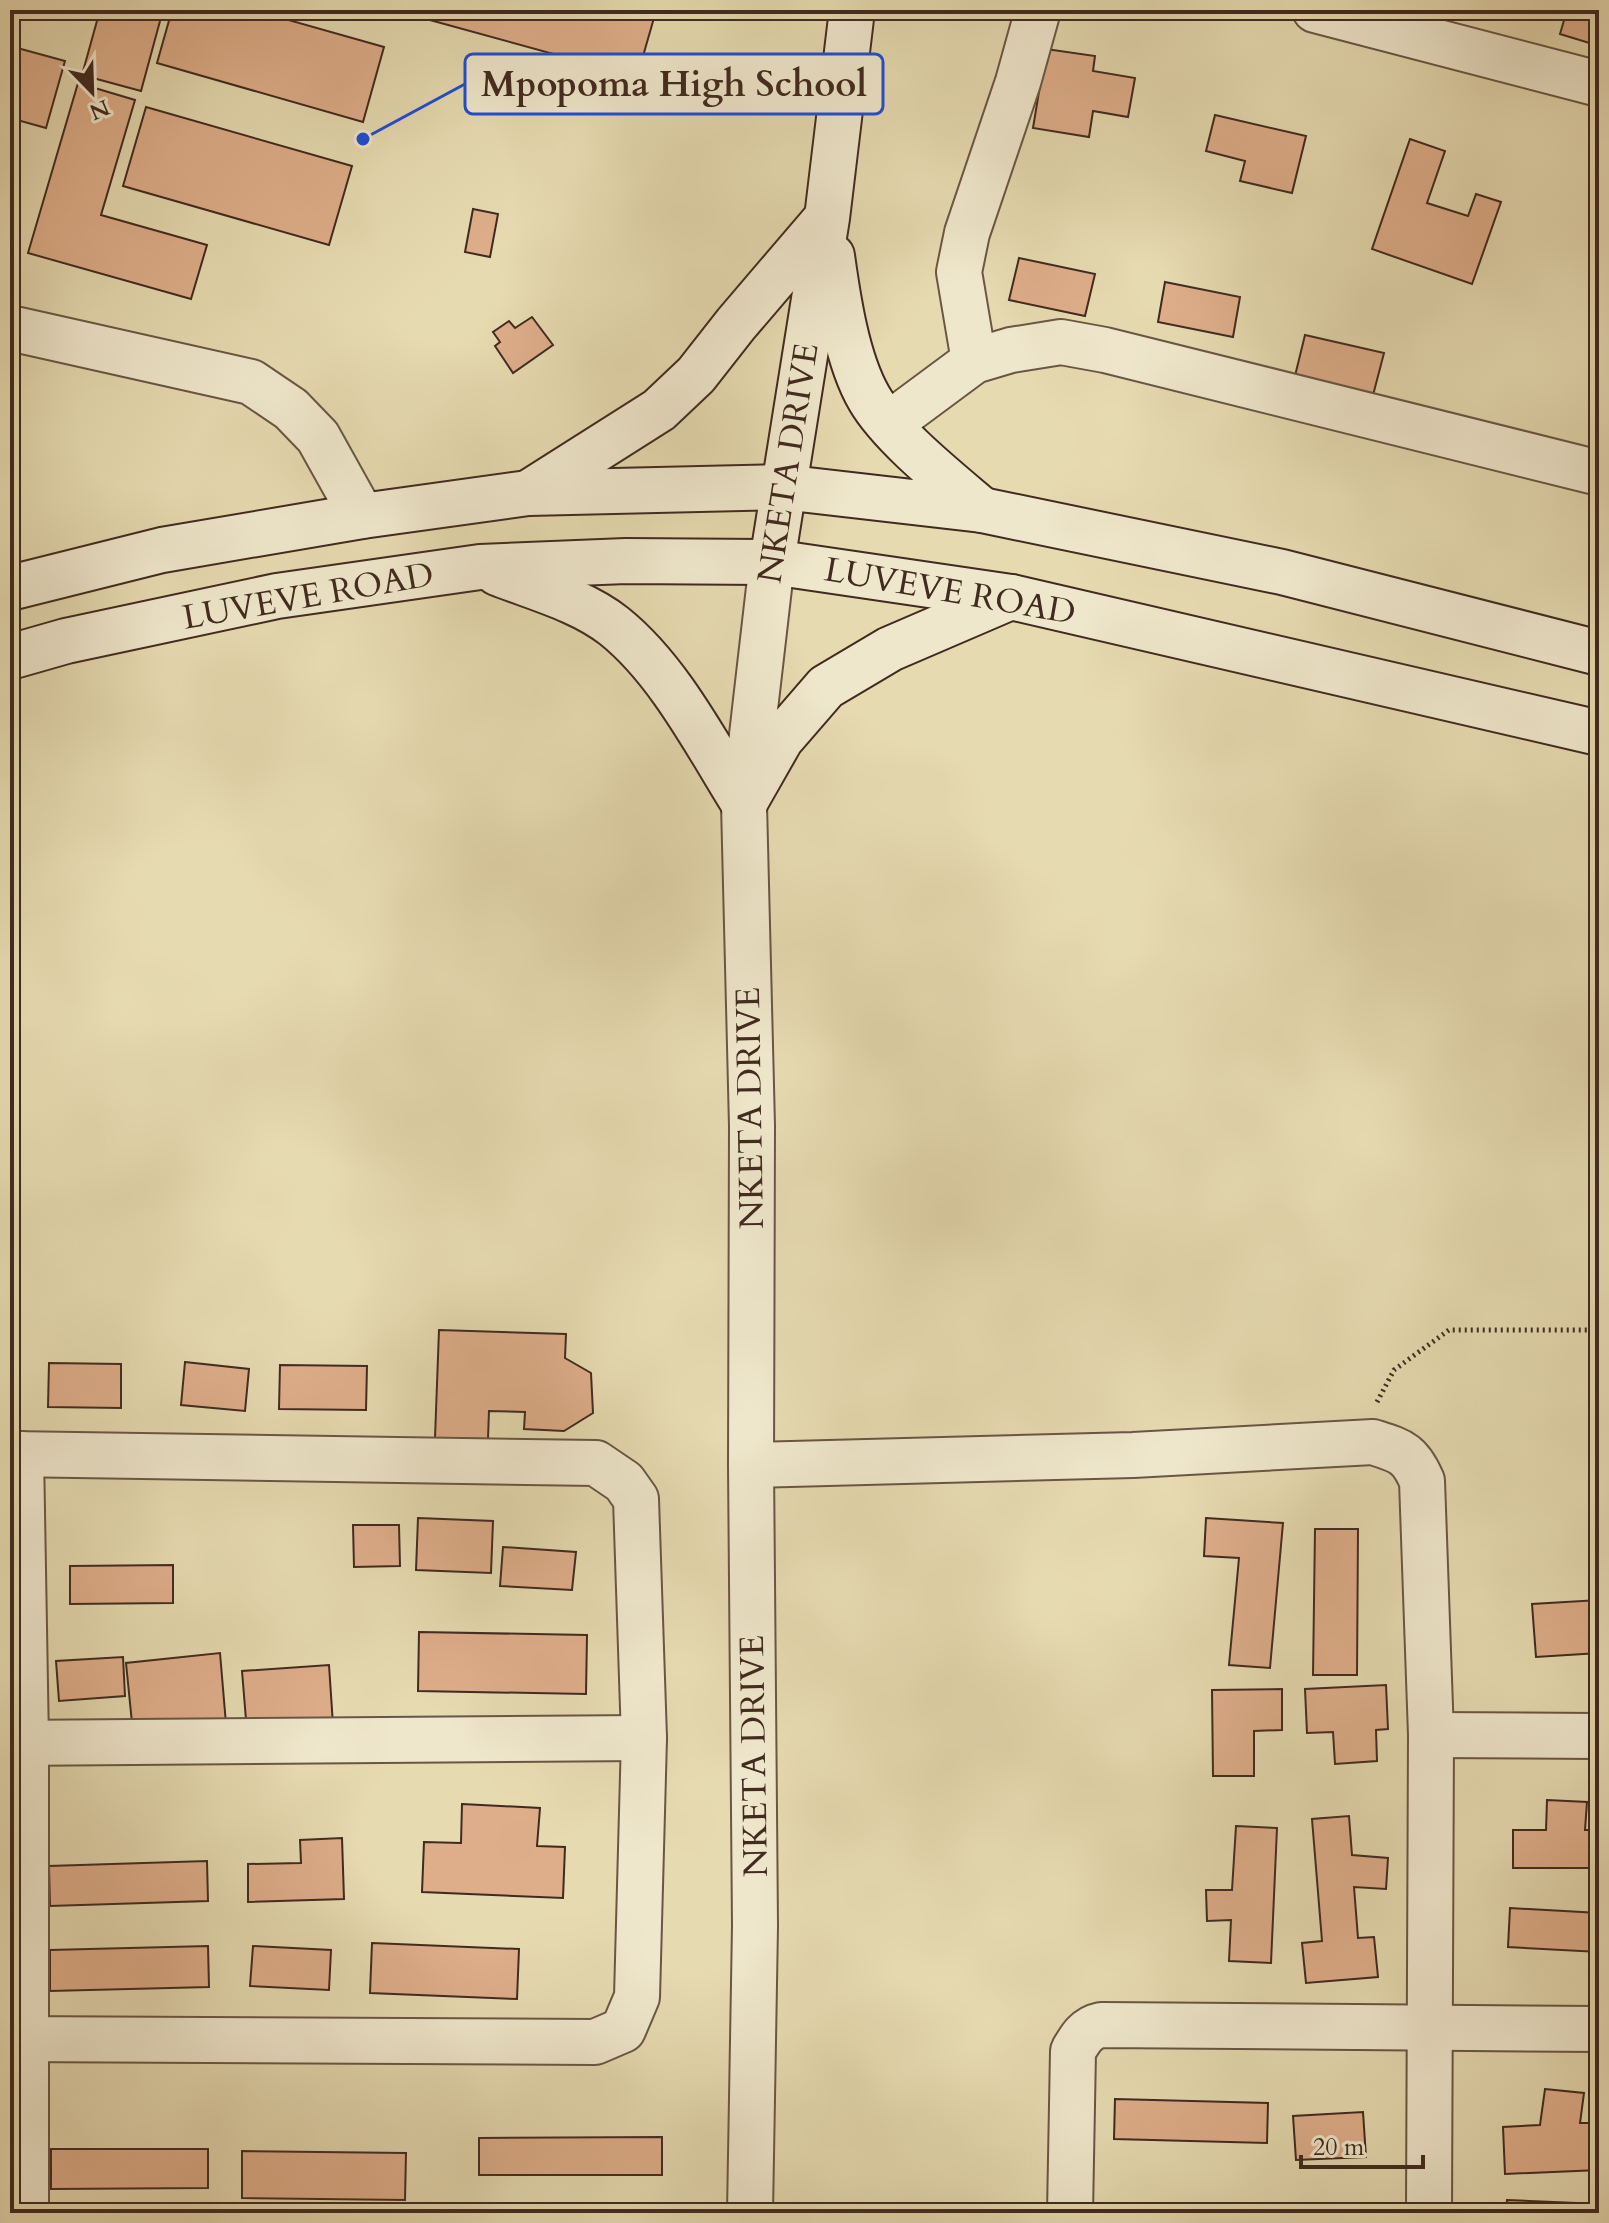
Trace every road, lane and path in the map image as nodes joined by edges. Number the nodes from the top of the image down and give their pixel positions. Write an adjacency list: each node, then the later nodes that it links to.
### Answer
1 (852, 10): 5 (street, NKETA DRIVE)
2 (1038, 10): 7 (street)
3 (1315, 10): 4 (street)
4 (1599, 84)
5 (827, 218): 8 (street); 10 (street, NKETA DRIVE); 11 (street)
6 (10, 328): 13 (street)
7 (974, 361): 8 (street); 9 (street)
8 (889, 424): 12 (street)
9 (1599, 473)
10 (782, 487): 11 (street, LUVEVE ROAD); 12 (street, LUVEVE ROAD); 14 (street, NKETA DRIVE)
11 (528, 493): 13 (street, LUVEVE ROAD)
12 (982, 510): 18 (street, LUVEVE ROAD)
13 (362, 516): 16 (street, LUVEVE ROAD)
14 (772, 562): 15 (street, LUVEVE ROAD); 17 (street, LUVEVE ROAD); 21 (street, NKETA DRIVE)
15 (480, 567): 19 (street, LUVEVE ROAD); 21 (street)
16 (10, 588)
17 (1011, 597): 20 (street, LUVEVE ROAD); 21 (street)
18 (1599, 653)
19 (10, 657)
20 (1599, 733)
21 (744, 804): 25 (street, NKETA DRIVE)
22 (1599, 1330): 23 (path)
23 (1356, 1443): 25 (street); 26 (street)
24 (16, 1454): 28 (street); 29 (street)
25 (751, 1465): 34 (street, NKETA DRIVE)
26 (1431, 1735): 27 (street); 30 (street)
27 (1599, 1736)
28 (644, 1738): 29 (street); 32 (street)
29 (18, 1743): 32 (street)
30 (1429, 2027): 31 (street); 35 (street); 36 (street)
31 (1599, 2029)
32 (18, 2039): 33 (street)
33 (26, 2213)
34 (750, 2213)
35 (1070, 2213)
36 (1429, 2213)

